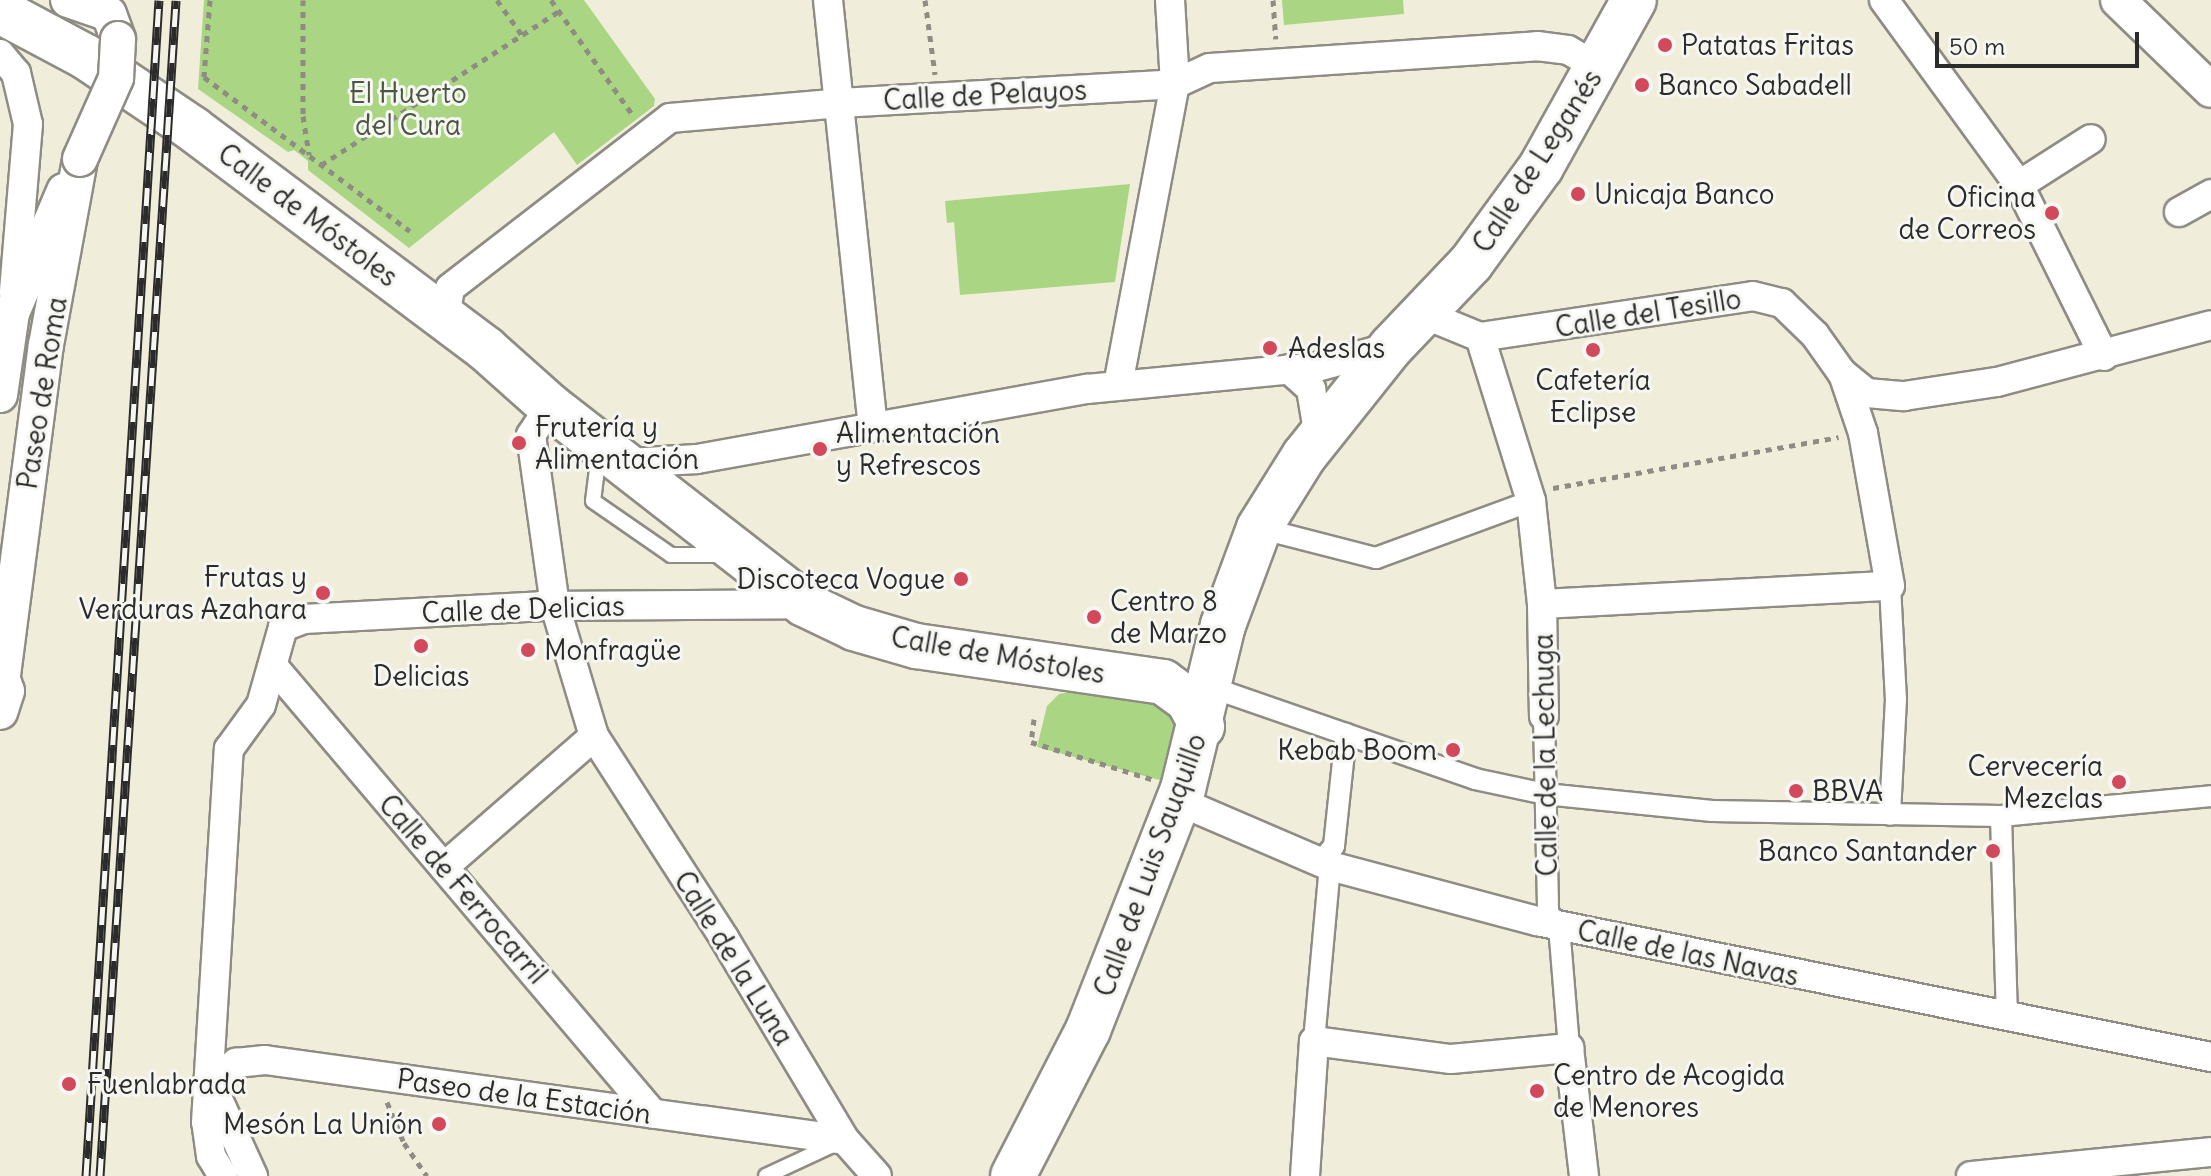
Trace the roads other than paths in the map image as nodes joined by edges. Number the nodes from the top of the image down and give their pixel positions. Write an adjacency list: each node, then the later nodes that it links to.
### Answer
1 (68, 0): 8 (street)
2 (828, 0): 13 (street)
3 (1170, 0): 12 (street)
4 (1634, 0): 10 (main road, Calle de Leganés)
5 (1884, 0): 16 (street)
6 (2118, 0): 11 (street)
7 (0, 11): 21 (main road, Calle de Móstoles)
8 (116, 20): 15 (street, Paseo de Roma, bridge)
9 (0, 54): 19 (street)
10 (1599, 68): 12 (street, Calle de Pelayos); 20 (main road, Calle de Leganés)
11 (2206, 75)
12 (1175, 84): 13 (street, Calle de Pelayos); 29 (street)
13 (840, 103): 21 (street, Calle de Pelayos); 33 (street)
14 (2091, 139): 16 (street)
15 (80, 159): 19 (street, Paseo de Roma); 30 (street, Paseo de Roma)
16 (2019, 185): 26 (street)
17 (2211, 194): 18 (street)
18 (2179, 212)
19 (12, 313): 24 (street, Paseo de Roma)
20 (1426, 315): 23 (street); 25 (main road, Calle de Leganés)
21 (445, 317): 32 (main road, Calle de Móstoles)
22 (2211, 325): 26 (street)
23 (1480, 337): 28 (street, Calle del Tesillo); 36 (street, Calle de la Lechuga)
24 (4, 347): 30 (street); 31 (street, Paseo de Roma)
25 (1391, 347): 27 (street); 34 (main road, Calle de Luis Sauquillo)
26 (2104, 356): 28 (street)
27 (1289, 369): 29 (street); 34 (street)
28 (1842, 373): 38 (street)
29 (1118, 385): 33 (street)
30 (40, 391): 43 (street, Paseo de Roma)
31 (0, 395)
32 (550, 406): 35 (main road, Calle de Móstoles); 41 (street, Calle de la Luna)
33 (873, 426): 35 (street)
34 (1319, 437): 37 (main road, Calle de Luis Sauquillo)
35 (614, 452): 39 (main road, Calle de Móstoles)
36 (1530, 497): 37 (street); 40 (street, Calle de la Lechuga)
37 (1259, 528): 44 (main road, Calle de Luis Sauquillo)
38 (1890, 586): 40 (street); 51 (street)
39 (804, 604): 41 (street, Calle de Delicias); 44 (main road, Calle de Móstoles)
40 (1542, 604): 45 (street, Calle de la Lechuga)
41 (555, 606): 42 (street, Calle de Delicias); 47 (street, Calle de la Luna)
42 (273, 666): 54 (street, Calle de Ferrocarril); 60 (street)
43 (1, 697)
44 (1206, 706): 46 (street); 49 (main road, Calle de Luis Sauquillo)
45 (1544, 716): 48 (street, Calle de la Lechuga)
46 (1346, 734): 48 (street); 53 (street)
47 (594, 736): 54 (street); 62 (street, Calle de la Luna)
48 (1545, 794): 51 (street); 55 (street, Calle de la Lechuga)
49 (1181, 795): 53 (street, Calle de las Navas); 68 (main road, Calle de Luis Sauquillo)
50 (2211, 796): 52 (street)
51 (1890, 815): 52 (street)
52 (2001, 816): 56 (street)
53 (1326, 864): 55 (street, Calle de las Navas); 57 (street)
54 (444, 867): 61 (street, Calle de Ferrocarril)
55 (1559, 926): 56 (street, Calle de las Navas); 58 (street, Calle de la Lechuga)
56 (2007, 1019): 59 (street, Calle de las Navas)
57 (1314, 1041): 58 (street); 69 (street)
58 (1569, 1048): 70 (street, Calle de la Lechuga)
59 (2211, 1057)
60 (212, 1085): 61 (street, Paseo de la Estación); 64 (street); 65 (street)
61 (653, 1114): 62 (street, Paseo de la Estación)
62 (845, 1140): 66 (lane); 67 (street, Calle de la Luna)
63 (2211, 1152): 71 (street)
64 (223, 1176)
65 (253, 1176)
66 (766, 1176)
67 (877, 1176)
68 (1013, 1176)
69 (1305, 1176)
70 (1584, 1176)
71 (1971, 1176)

